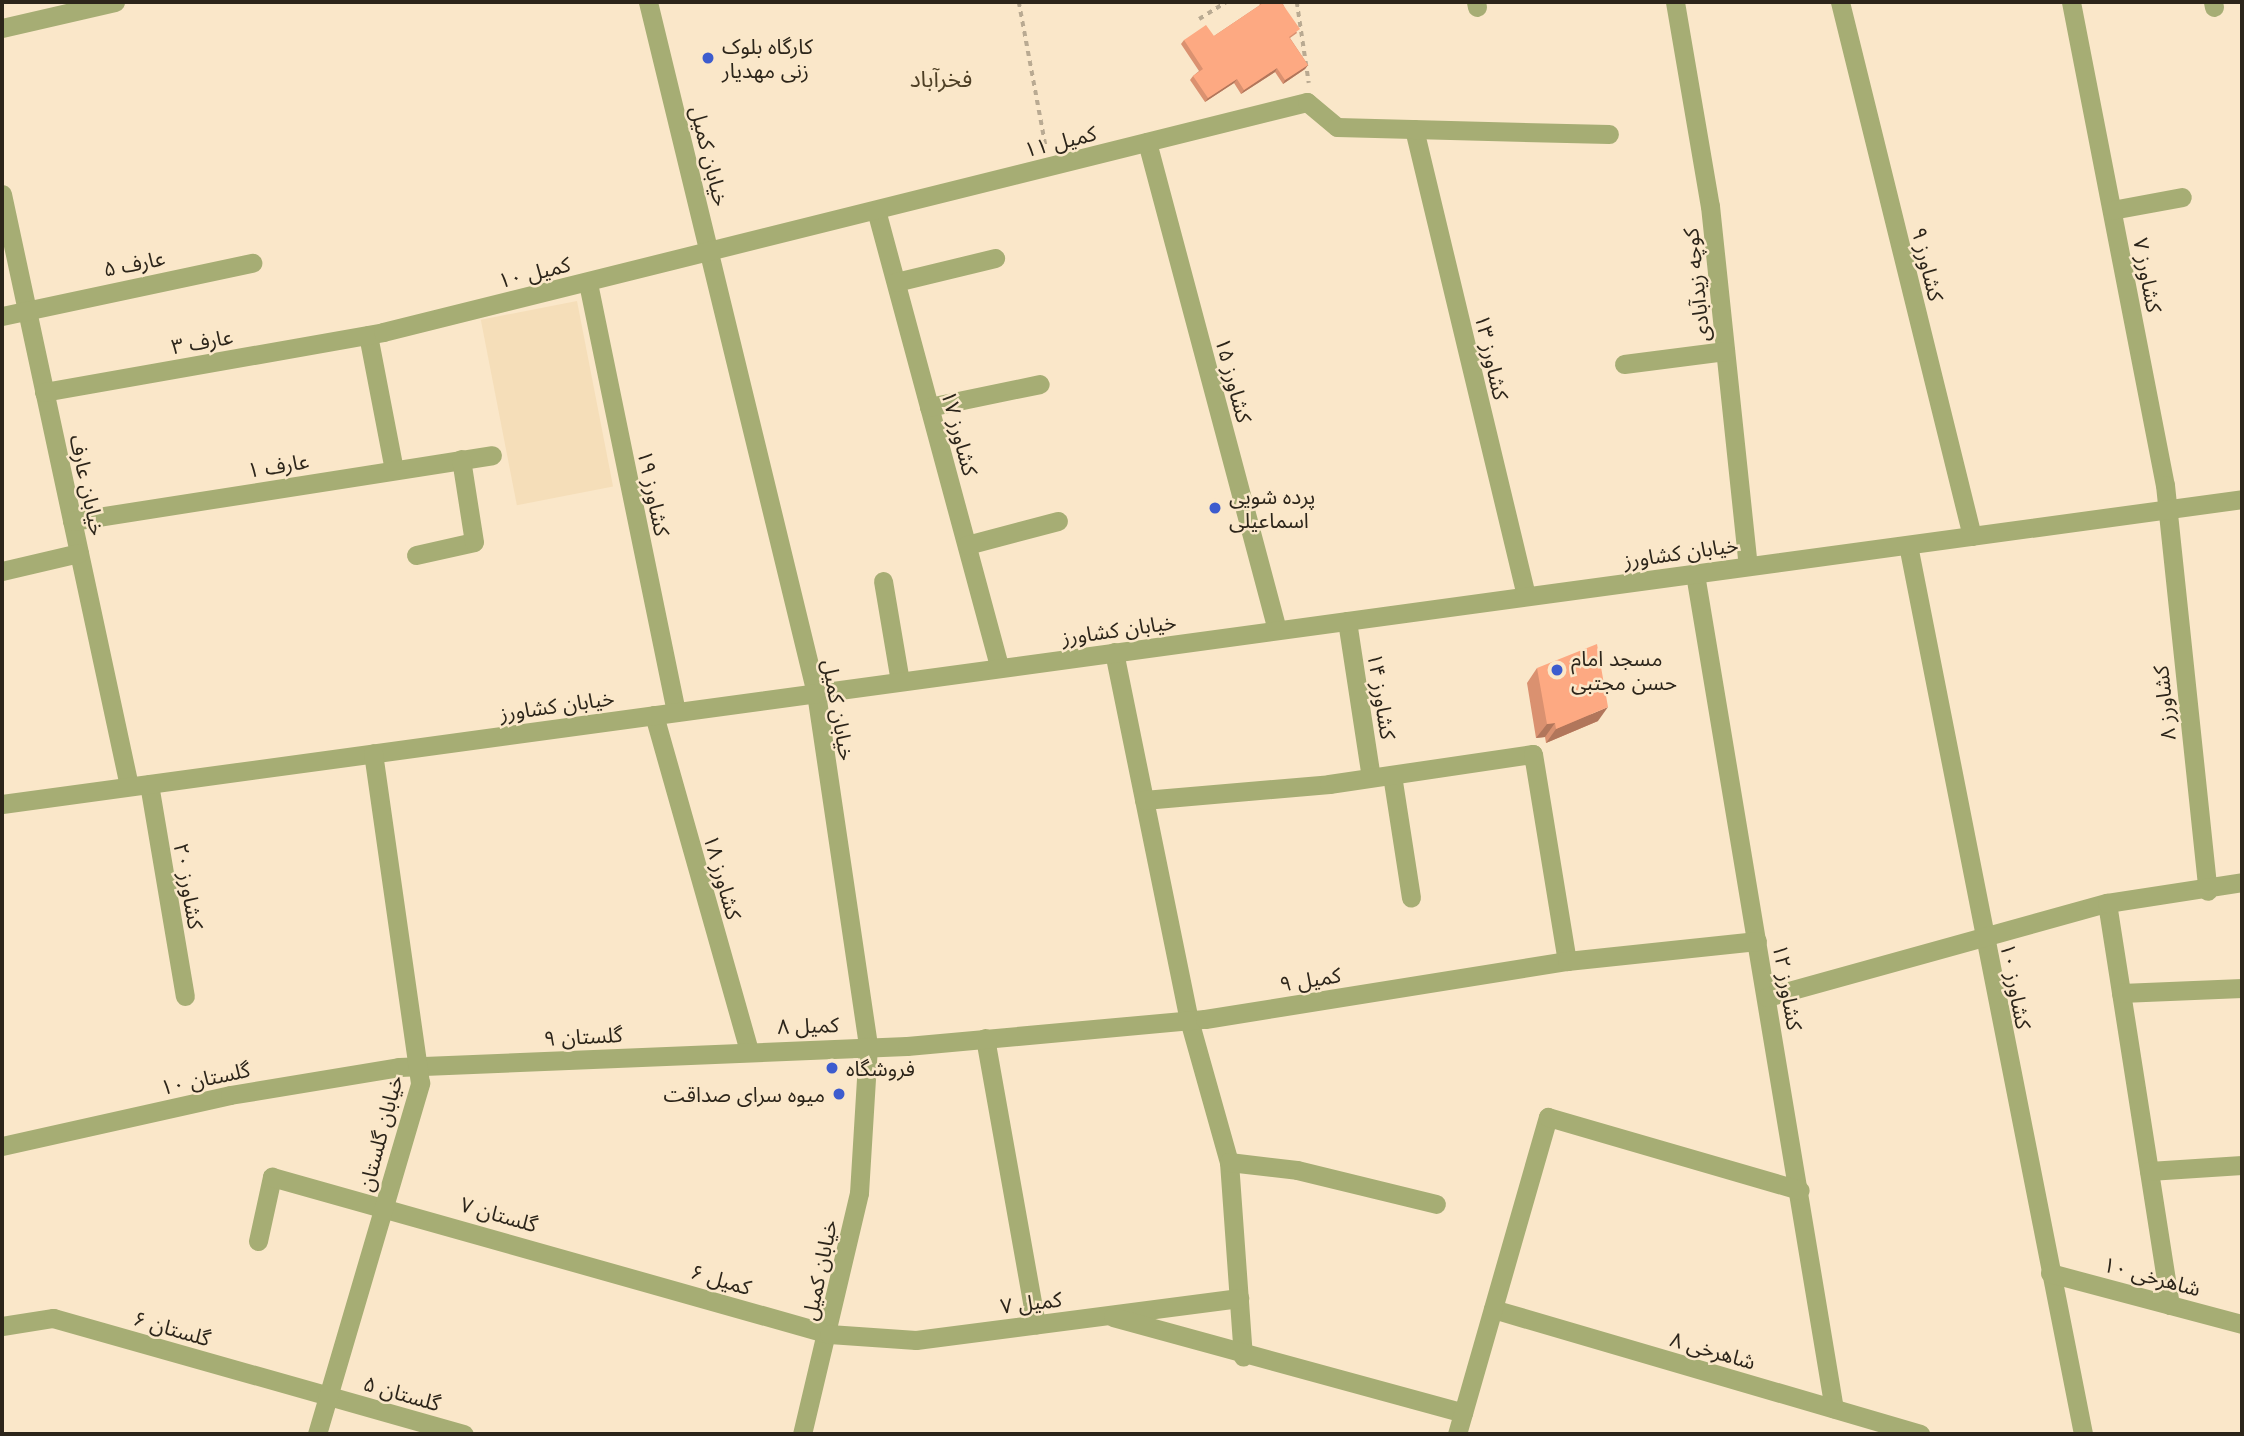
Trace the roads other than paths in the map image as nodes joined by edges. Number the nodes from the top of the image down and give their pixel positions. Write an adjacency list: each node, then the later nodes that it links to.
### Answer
1 (115, 2): 6 (street)
2 (648, 2): 15 (street, خیابان کمیل)
3 (1675, 2): 23 (street, کوچه زیدآبادی)
4 (1840, 2): 35 (street, کشاورز ۹)
5 (2071, 2): 14 (street, کشاورز ۷)
6 (60, 8): 7 (street)
7 (2, 28)
8 (1414, 129): 9 (street); 10 (street, کمیل ۱۱); 44 (street, کشاورز ۱۳)
9 (1609, 134)
10 (1147, 142): 13 (street, کمیل ۱۱); 46 (street, کشاورز ۱۵)
11 (2, 194): 20 (street, خیابان عارف)
12 (2182, 197): 14 (street)
13 (876, 210): 15 (street, کمیل ۱۱); 18 (street, کشاورز ۱۷)
14 (2112, 210): 32 (street, کشاورز ۷)
15 (711, 252): 19 (street, کمیل ۱۰); 50 (street, خیابان کمیل)
16 (995, 258): 18 (street)
17 (252, 264): 20 (street, عارف ۵)
18 (896, 282): 27 (street, کشاورز ۱۷)
19 (588, 283): 22 (street, کمیل ۱۰); 51 (street, کشاورز ۱۹)
20 (26, 309): 21 (street, عارف ۵); 26 (street, خیابان عارف)
21 (2, 316)
22 (368, 335): 26 (street, عارف ۳); 30 (street)
23 (1726, 351): 24 (street); 40 (street, کوچه زیدآبادی)
24 (1624, 364)
25 (1040, 384): 27 (street)
26 (44, 392): 33 (street, خیابان عارف)
27 (929, 407): 36 (street, کشاورز ۱۷)
28 (492, 454): 29 (street, عارف ۱)
29 (461, 459): 30 (street, عارف ۱); 39 (street)
30 (394, 470): 33 (street, عارف ۱)
31 (2242, 499): 32 (street, خیابان کشاورز)
32 (2167, 510): 35 (street, خیابان کشاورز); 60 (street, کشاورز ۸)
33 (72, 521): 38 (street, خیابان عارف)
34 (1058, 521): 36 (street)
35 (1972, 536): 37 (street, خیابان کشاورز)
36 (967, 545): 48 (street, کشاورز ۱۷)
37 (1908, 545): 40 (street, خیابان کشاورز); 63 (street, کشاورز ۱۰)
38 (79, 552): 41 (street); 56 (street, خیابان عارف)
39 (416, 555)
40 (1748, 566): 42 (street, خیابان کشاورز)
41 (2, 571)
42 (1695, 574): 44 (street, خیابان کشاورز); 64 (street, کشاورز ۱۲)
43 (883, 580): 49 (street)
44 (1526, 596): 45 (street, خیابان کشاورز)
45 (1347, 621): 46 (street, خیابان کشاورز); 55 (street, کشاورز ۱۴)
46 (1277, 630): 47 (street, خیابان کشاورز)
47 (1114, 652): 48 (street, خیابان کشاورز); 57 (street)
48 (1000, 668): 49 (street, خیابان کشاورز)
49 (900, 681): 50 (street, خیابان کشاورز)
50 (816, 693): 51 (street, خیابان کشاورز); 72 (street, خیابان کمیل)
51 (676, 712): 52 (street, خیابان کشاورز)
52 (654, 715): 53 (street, خیابان کشاورز); 73 (street, کشاورز ۱۸)
53 (373, 753): 56 (street, خیابان کشاورز); 74 (street, خیابان گلستان)
54 (1392, 775): 55 (street); 61 (street); 65 (street)
55 (1371, 778): 57 (street)
56 (139, 785): 58 (street, خیابان کشاورز); 68 (street, کشاورز ۲۰)
57 (1144, 800): 70 (street)
58 (2, 804)
59 (2242, 882): 60 (street)
60 (2208, 891): 62 (street)
61 (1411, 898)
62 (2107, 903): 63 (street); 67 (street)
63 (1983, 938): 69 (street); 84 (street, کشاورز ۱۰)
64 (1757, 941): 65 (street, کمیل ۹); 69 (street, کشاورز ۱۲)
65 (1567, 961): 70 (street, کمیل ۹)
66 (2242, 988): 67 (street)
67 (2121, 993): 78 (street)
68 (185, 996)
69 (1767, 997): 79 (street, کشاورز ۱۲)
70 (1189, 1020): 71 (street, کمیل ۹); 76 (street)
71 (985, 1038): 72 (street, کمیل ۹); 91 (street)
72 (868, 1046): 73 (street, کمیل ۸); 92 (street, خیابان کمیل)
73 (749, 1051): 74 (street, گلستان ۹)
74 (420, 1067): 75 (street, گلستان ۱۰); 80 (street, خیابان گلستان)
75 (2, 1146)
76 (1229, 1162): 81 (street); 85 (street)
77 (2242, 1165): 78 (street)
78 (2149, 1171): 86 (street)
79 (1800, 1189): 87 (street); 95 (street, کشاورز ۱۲)
80 (384, 1204): 82 (street, گلستان ۷); 83 (street, گلستان ۷); 94 (street, خیابان گلستان)
81 (1436, 1205)
82 (258, 1241)
83 (600, 1267): 92 (street, کمیل ۶)
84 (2050, 1273): 86 (street, شاهرخی ۱۰); 102 (street, کشاورز ۱۰)
85 (1239, 1298): 88 (street, کمیل ۷); 93 (street)
86 (2169, 1305): 89 (street, شاهرخی ۱۰)
87 (1493, 1309): 95 (street, شاهرخی ۸); 96 (street)
88 (1106, 1315): 91 (street, کمیل ۷); 93 (street)
89 (2242, 1324)
90 (2, 1325): 94 (street, گلستان ۶)
91 (1036, 1325): 92 (street, کمیل ۷)
92 (829, 1334): 99 (street, خیابان کمیل)
93 (1243, 1356): 96 (street)
94 (328, 1395): 97 (street, خیابان گلستان); 98 (street, گلستان ۵)
95 (1834, 1409): 101 (street, شاهرخی ۸)
96 (1463, 1413): 100 (street)
97 (317, 1434)
98 (464, 1434)
99 (802, 1434)
100 (1457, 1434)
101 (1920, 1434)
102 (2083, 1434)

